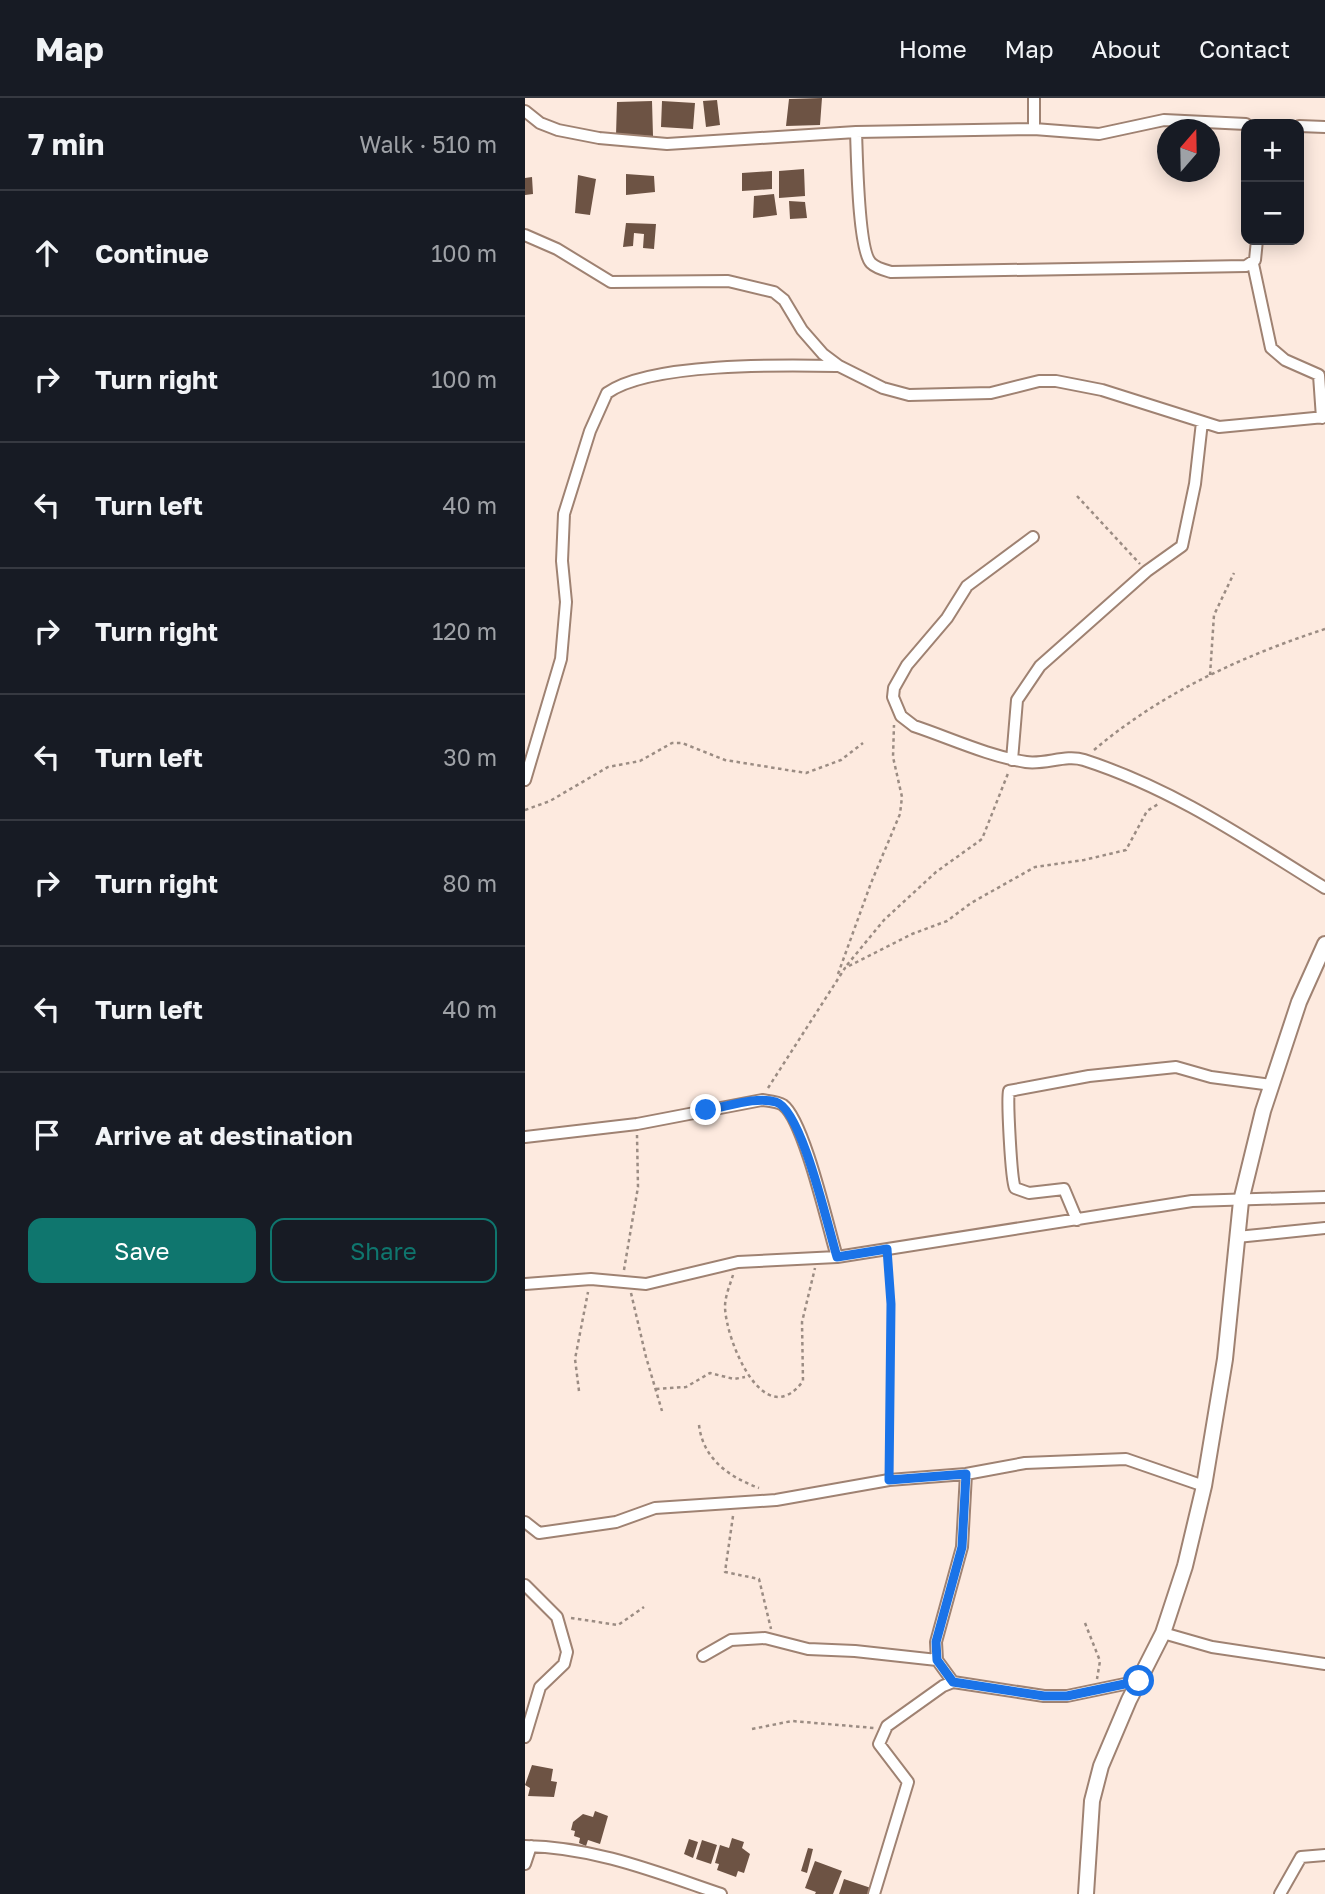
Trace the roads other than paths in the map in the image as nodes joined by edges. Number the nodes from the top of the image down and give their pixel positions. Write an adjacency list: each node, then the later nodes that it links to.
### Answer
1 (1034, 98): 6 (street)
2 (525, 111): 7 (street)
3 (1241, 124): 6 (street)
4 (1304, 126): 5 (street)
5 (1325, 127)
6 (1034, 129): 7 (street)
7 (856, 132): 10 (street)
8 (525, 235): 11 (street)
9 (1257, 245): 10 (street)
10 (1253, 264): 12 (street)
11 (839, 366): 13 (street); 16 (street)
12 (1323, 417): 13 (street)
13 (1202, 422): 15 (street)
14 (1033, 537): 15 (street)
15 (1012, 760): 17 (street)
16 (525, 780)
17 (1325, 888)
18 (1325, 944): 19 (street)
19 (1272, 1085): 22 (street); 23 (street)
20 (525, 1137): 26 (street)
21 (1325, 1197): 22 (street)
22 (1241, 1201): 23 (street); 25 (street)
23 (1076, 1220): 26 (street)
24 (1325, 1228): 25 (street)
25 (1237, 1237): 29 (street)
26 (837, 1257): 27 (street)
27 (525, 1284)
28 (966, 1474): 29 (street); 30 (street); 34 (street)
29 (1204, 1486): 32 (street)
30 (525, 1522)
31 (525, 1584): 38 (street)
32 (1163, 1633): 35 (street); 36 (street)
33 (703, 1656): 34 (street)
34 (937, 1660): 37 (street)
35 (1325, 1664)
36 (1139, 1681): 37 (street); 44 (street)
37 (953, 1682): 43 (street)
38 (525, 1737)
39 (528, 1846): 41 (street); 42 (street)
40 (1325, 1855): 45 (street)
41 (525, 1864)
42 (721, 1894)
43 (874, 1894)
44 (1086, 1894)
45 (1280, 1894)

